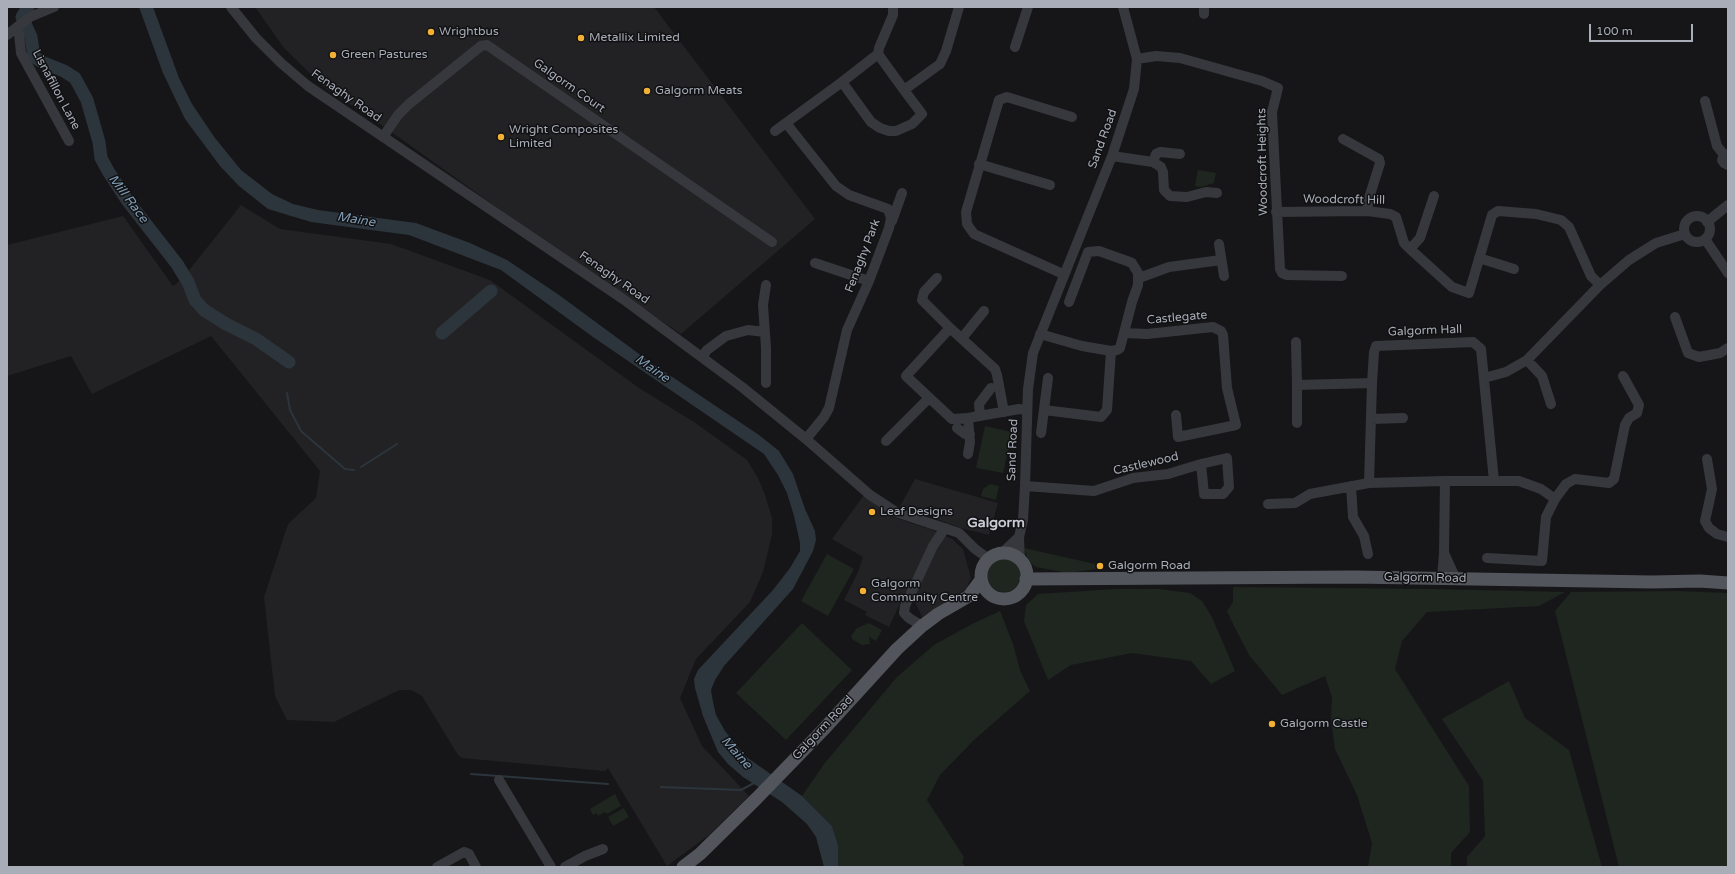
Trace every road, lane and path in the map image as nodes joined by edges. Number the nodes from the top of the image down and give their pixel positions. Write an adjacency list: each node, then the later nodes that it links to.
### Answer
1 (54, 7): 7 (street)
2 (231, 7): 18 (street, Fenaghy Road)
3 (893, 7): 10 (street)
4 (959, 7): 13 (street)
5 (1028, 7): 9 (street)
6 (1123, 7): 11 (street, Sand Road)
7 (21, 23): 8 (street); 19 (street, Lisnafillon Lane)
8 (7, 35)
9 (1015, 47)
10 (878, 54): 12 (street); 13 (street)
11 (1137, 59): 22 (street, Sand Road); 32 (street, Woodcroft Heights)
12 (842, 82): 13 (street); 16 (street)
13 (904, 90)
14 (1705, 101): 23 (street)
15 (1072, 117): 25 (street)
16 (786, 123): 17 (street); 34 (street, Fenaghy Park)
17 (774, 131)
18 (383, 137): 37 (street, Galgorm Court); 64 (street, Fenaghy Road)
19 (69, 140)
20 (1343, 140): 31 (street)
21 (1180, 154): 24 (street)
22 (1112, 156): 24 (street); 45 (street, Sand Road)
23 (1727, 158)
24 (1153, 162): 28 (street)
25 (979, 164): 26 (street); 45 (street)
26 (1050, 185)
27 (902, 193): 34 (street)
28 (1218, 193)
29 (1434, 196): 39 (street)
30 (1728, 205): 33 (street)
31 (1367, 211): 32 (street, Woodcroft Hill); 39 (street, Woodcroft Hill)
32 (1276, 212): 47 (street, Woodcroft Heights)
33 (1707, 222): 35 (street); 36 (street)
34 (889, 228): 50 (street, Fenaghy Park)
35 (1685, 234): 36 (street); 52 (street)
36 (1705, 238): 44 (street)
37 (772, 242)
38 (1219, 244): 41 (street)
39 (1410, 249): 40 (street, Woodcroft Hill)
40 (1479, 258): 43 (street); 52 (street)
41 (1222, 260): 46 (street); 49 (street)
42 (815, 263): 50 (street)
43 (1514, 269)
44 (1728, 273)
45 (1064, 274): 59 (street, Sand Road)
46 (1224, 276)
47 (1342, 276)
48 (937, 278): 56 (street)
49 (1139, 278): 53 (street); 58 (street, Castlegate)
50 (869, 281): 87 (street, Fenaghy Park)
51 (766, 284): 57 (street)
52 (1600, 285): 65 (street)
53 (1069, 302)
54 (984, 311): 60 (street)
55 (1675, 317): 62 (street)
56 (950, 328): 60 (street); 73 (street)
57 (765, 332): 64 (street); 69 (street)
58 (1124, 333): 63 (street, Castlegate); 78 (street, Castlegate)
59 (1040, 334): 63 (street); 75 (street, Sand Road)
60 (962, 338): 77 (street)
61 (1296, 342): 71 (street)
62 (1728, 348)
63 (1111, 351): 76 (street)
64 (702, 357): 87 (street, Fenaghy Road)
65 (1527, 360): 68 (street); 74 (street)
66 (1623, 376): 97 (street)
67 (1048, 378): 76 (street)
68 (1484, 378): 70 (street, Galgorm Hall); 93 (street, Galgorm Hall)
69 (766, 383)
70 (1372, 383): 71 (street); 82 (street, Galgorm Hall)
71 (1297, 385): 83 (street)
72 (991, 388): 79 (street)
73 (929, 398): 80 (street); 88 (street)
74 (1551, 404)
75 (1027, 410): 77 (street); 95 (street, Sand Road)
76 (1044, 410): 85 (street)
77 (1004, 412): 79 (street)
78 (1176, 415)
79 (980, 416): 80 (street)
80 (968, 418): 86 (street)
81 (1403, 418): 82 (street)
82 (1371, 419): 94 (street, Galgorm Hall)
83 (1297, 423)
84 (957, 428): 86 (street)
85 (1041, 433)
86 (970, 434): 89 (street)
87 (806, 439): 99 (street, Fenaghy Road)
88 (886, 441)
89 (968, 454)
90 (1707, 459): 101 (street)
91 (1201, 464): 95 (street, Castlewood)
92 (1445, 481): 93 (street); 94 (street); 102 (street)
93 (1494, 481): 97 (street)
94 (1369, 483): 96 (street)
95 (1025, 486): 100 (street, Sand Road)
96 (1351, 486): 98 (street); 104 (street)
97 (1555, 499): 105 (street)
98 (1268, 504)
99 (945, 528): 106 (street, Fenaghy Road); 115 (street)
100 (1019, 536): 103 (street); 107 (street, Sand Road)
101 (1728, 537)
102 (1444, 553): 108 (street); 110 (street)
103 (1001, 554): 106 (main road); 107 (main road)
104 (1368, 554)
105 (1487, 558)
106 (989, 559): 111 (main road)
107 (1020, 560): 109 (main road)
108 (1438, 575): 109 (main road, Galgorm Road); 110 (main road, Galgorm Road)
109 (1026, 579): 114 (main road)
110 (1456, 579): 112 (main road, Galgorm Road)
111 (981, 580): 113 (main road, Galgorm Road); 114 (main road)
112 (1728, 583)
113 (969, 596): 114 (main road); 115 (main road, Galgorm Road)
114 (994, 597)
115 (922, 626): 122 (main road, Galgorm Road)
116 (499, 780): 120 (street)
117 (603, 848): 121 (street)
118 (437, 867): 119 (street)
119 (476, 867)
120 (551, 867)
121 (565, 867)
122 (683, 867)

